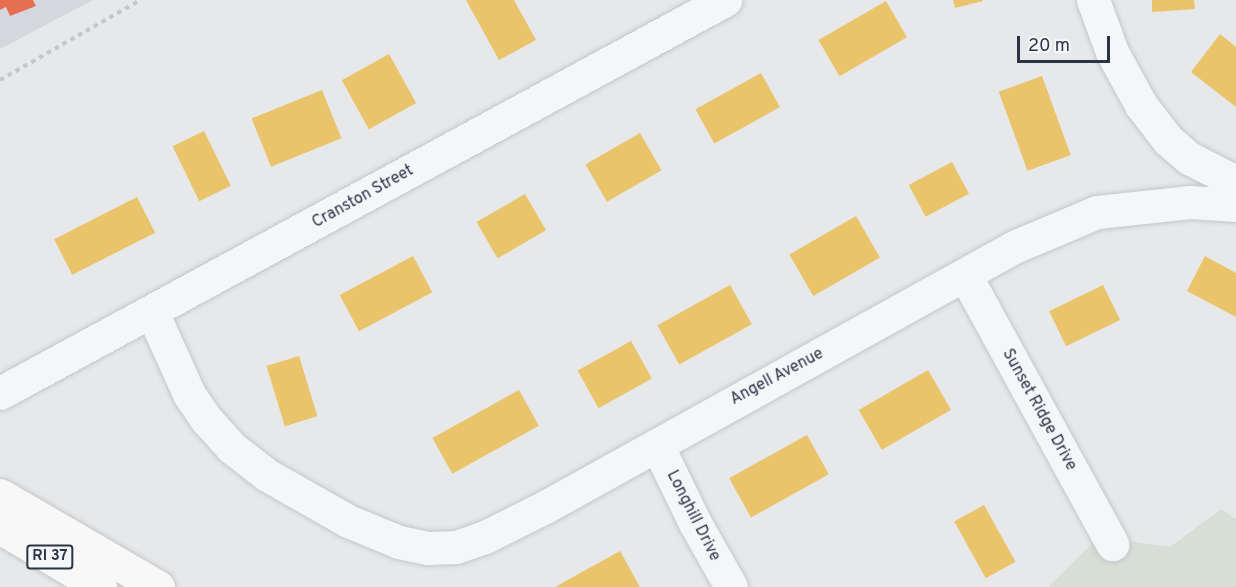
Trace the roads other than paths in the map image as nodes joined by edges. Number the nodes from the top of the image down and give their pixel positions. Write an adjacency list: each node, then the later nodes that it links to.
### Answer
1 (725, 0): 6 (street, Cranston Street)
2 (1093, 0): 3 (street)
3 (1236, 182)
4 (1236, 205): 5 (street, Angell Avenue)
5 (965, 275): 8 (street, Angell Avenue); 11 (street, Sunset Ridge Drive)
6 (152, 312): 7 (street, Cranston Street); 8 (street, Angell Avenue)
7 (0, 393)
8 (657, 445): 14 (street, Longhill Drive)
9 (0, 495): 13 (highway)
10 (0, 526): 12 (highway, RI 37)
11 (1112, 544)
12 (100, 587)
13 (158, 587)
14 (731, 587)

